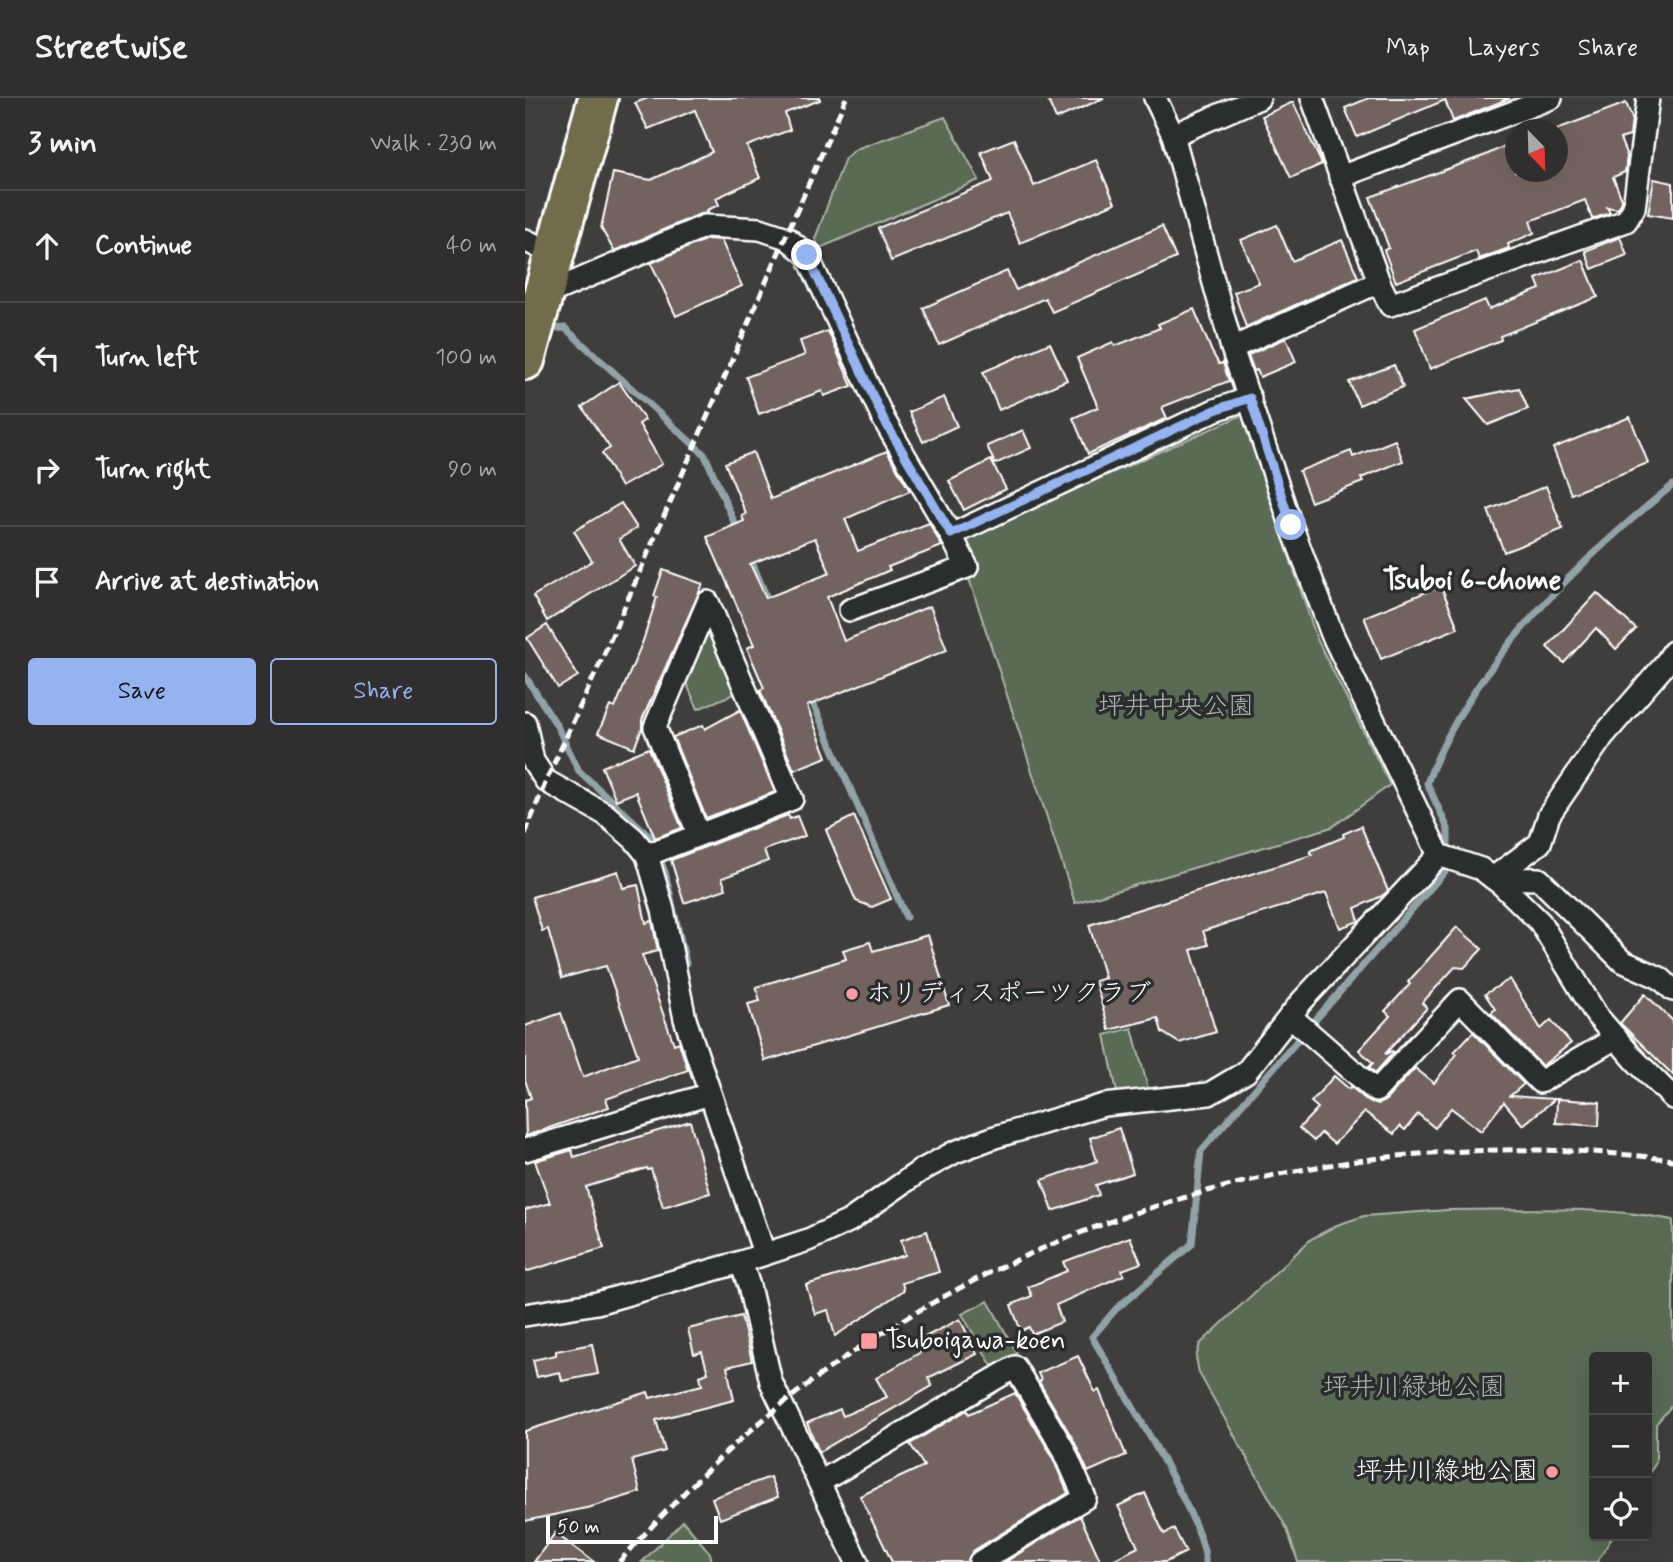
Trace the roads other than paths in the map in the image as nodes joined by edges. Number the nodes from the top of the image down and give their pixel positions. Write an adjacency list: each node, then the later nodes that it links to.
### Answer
1 (575, 98): 10 (highway)
2 (598, 98): 12 (highway)
3 (1156, 98): 8 (street)
4 (1259, 98): 8 (street)
5 (1313, 98): 9 (street)
6 (1551, 98): 9 (street)
7 (1648, 98): 11 (street)
8 (1173, 135): 13 (street)
9 (1340, 177): 11 (street)
10 (531, 243): 12 (highway)
11 (1379, 282): 13 (street)
12 (533, 290): 14 (highway); 16 (street)
13 (1232, 348): 15 (street)
14 (525, 360)
15 (1250, 398): 16 (street); 22 (street)
16 (951, 534): 17 (street)
17 (850, 610)
18 (1673, 652): 23 (street)
19 (525, 723): 21 (street)
20 (699, 835): 20 (street); 21 (street)
21 (654, 852): 27 (street)
22 (1439, 855): 23 (street); 25 (street)
23 (1487, 873): 24 (street); 26 (street)
24 (1673, 990)
25 (1296, 1021): 26 (street); 30 (street)
26 (1616, 1038): 28 (street)
27 (710, 1094): 29 (street); 30 (street)
28 (1673, 1098)
29 (525, 1150)
30 (764, 1253): 31 (street)
31 (741, 1262): 32 (street); 33 (street)
32 (525, 1315)
33 (820, 1482): 34 (street); 35 (street)
34 (857, 1562)
35 (981, 1562)

